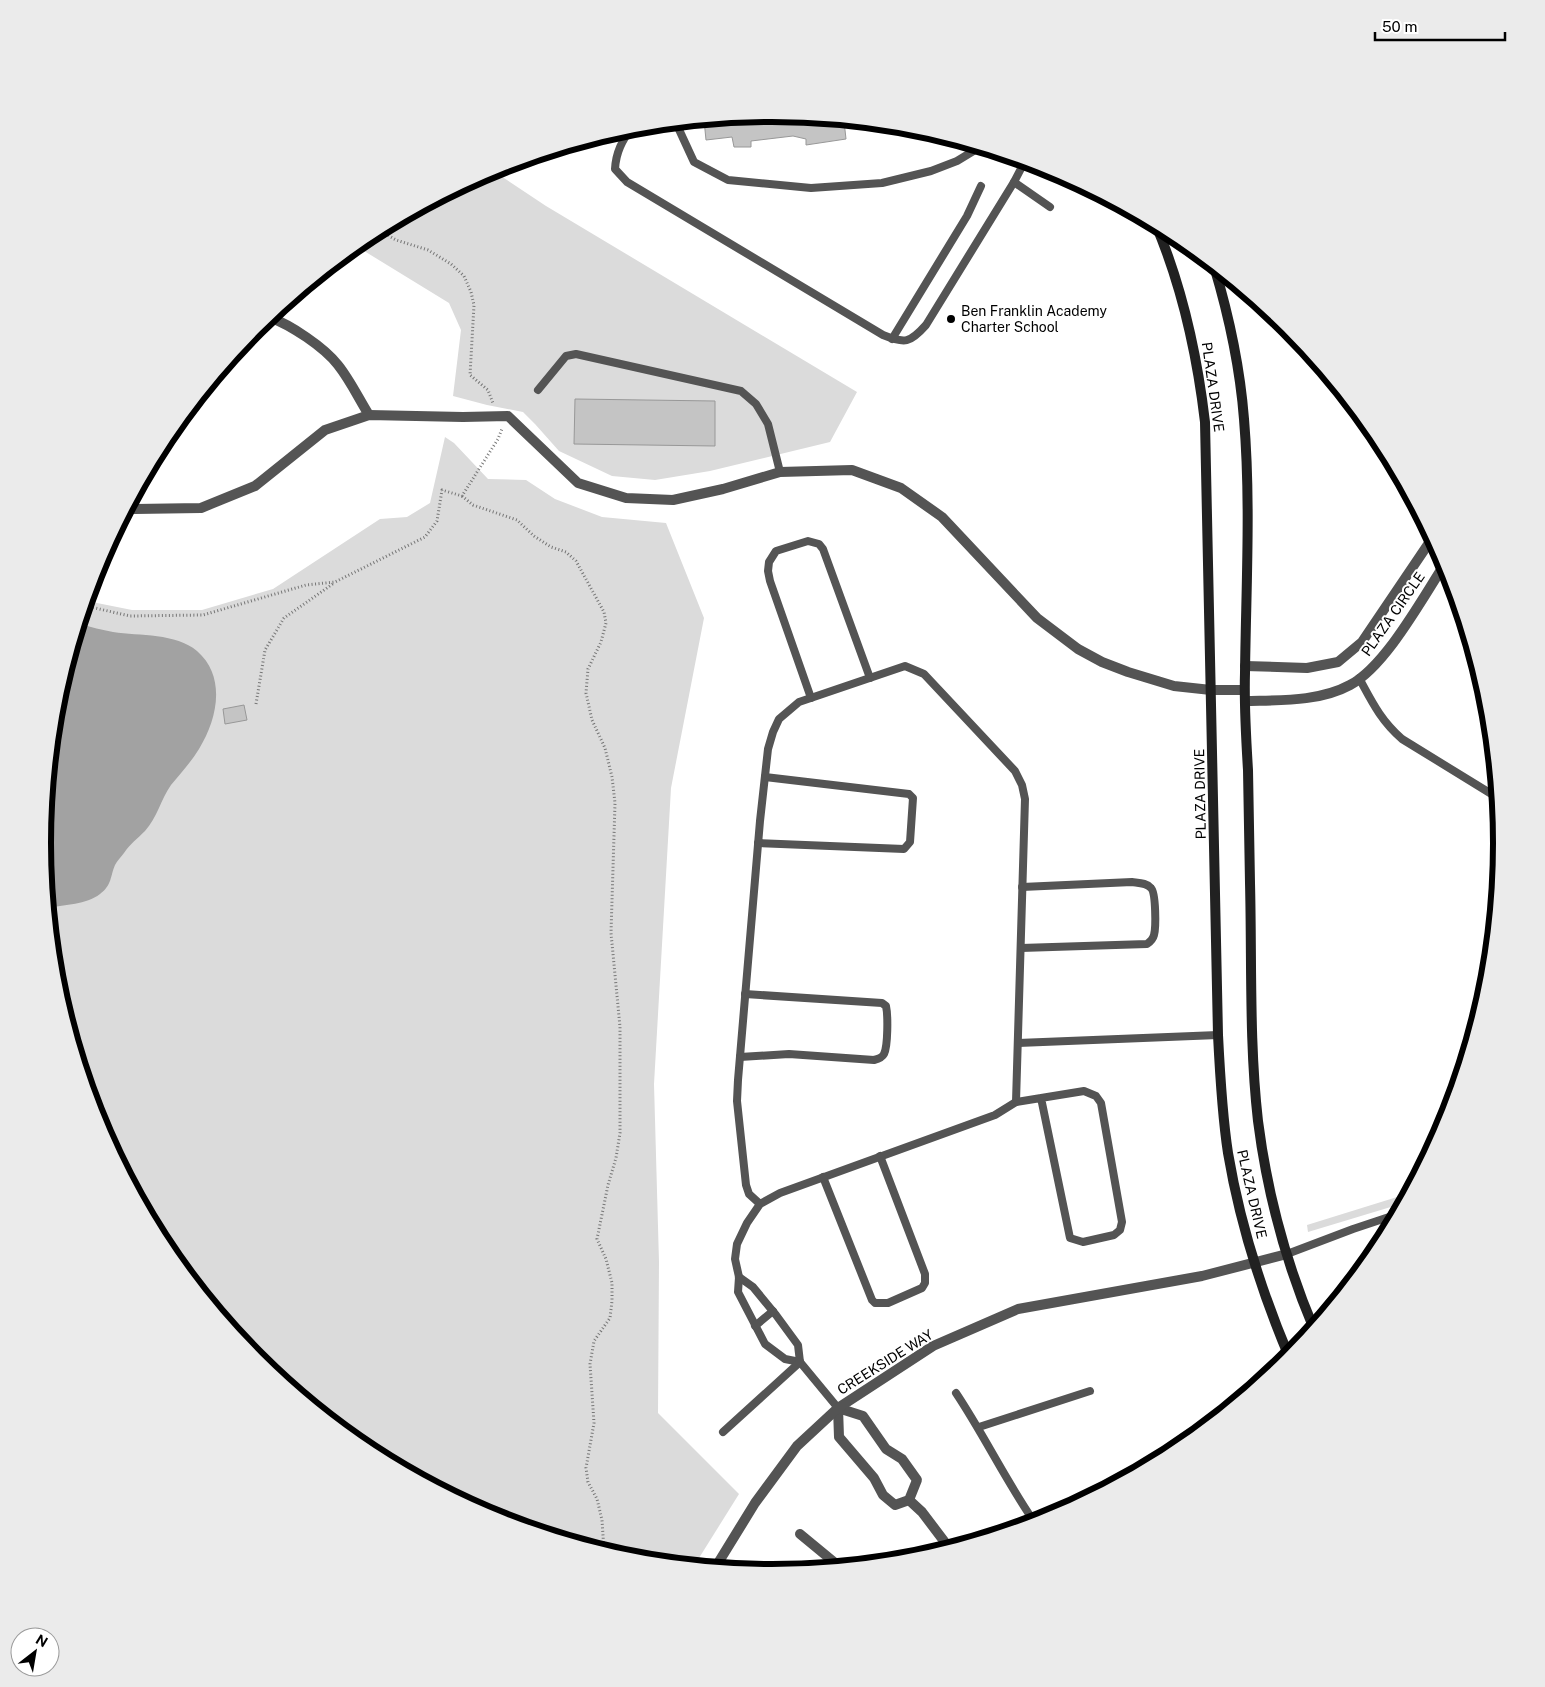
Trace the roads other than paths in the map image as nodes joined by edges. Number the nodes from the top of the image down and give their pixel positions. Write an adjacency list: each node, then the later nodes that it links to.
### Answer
1 (678, 128): 3 (lane)
2 (625, 138): 11 (lane)
3 (973, 151)
4 (1022, 167): 5 (lane)
5 (1014, 182): 7 (lane); 11 (lane)
6 (980, 186): 11 (lane)
7 (1050, 207)
8 (1161, 236): 21 (street, PLAZA DRIVE)
9 (1216, 275): 18 (street, PLAZA DRIVE)
10 (277, 320): 13 (street)
11 (892, 339)
12 (538, 390): 14 (lane)
13 (369, 415): 14 (street); 15 (street)
14 (780, 472): 21 (street)
15 (134, 509)
16 (1429, 545): 18 (street, PLAZA CIRCLE)
17 (1440, 571): 20 (street, PLAZA CIRCLE)
18 (1245, 666): 22 (street, PLAZA DRIVE)
19 (870, 678): 23 (lane); 23 (lane); 28 (lane)
20 (1360, 678): 24 (street, PLAZA CIRCLE); 26 (lane)
21 (1211, 690): 22 (street); 31 (street, PLAZA DRIVE)
22 (1244, 690): 24 (street, PLAZA DRIVE)
23 (810, 698): 25 (lane)
24 (1244, 701): 40 (street, PLAZA DRIVE)
25 (765, 777): 27 (lane); 27 (lane)
26 (1492, 794)
27 (758, 843): 30 (lane)
28 (1022, 887): 29 (lane); 29 (lane)
29 (1021, 948): 32 (lane)
30 (745, 994): 33 (lane); 33 (lane)
31 (1218, 1035): 32 (lane); 41 (street, PLAZA DRIVE)
32 (1018, 1043): 35 (lane)
33 (740, 1057): 38 (lane)
34 (1041, 1098): 34 (lane); 35 (lane)
35 (1016, 1102): 36 (lane)
36 (880, 1156): 37 (lane); 37 (lane)
37 (823, 1177): 38 (lane)
38 (760, 1204): 42 (lane)
39 (1389, 1217): 40 (lane)
40 (1287, 1254): 41 (street, CREEKSIDE WAY); 44 (street, PLAZA DRIVE)
41 (1254, 1264): 46 (street, PLAZA DRIVE); 50 (street, CREEKSIDE WAY)
42 (739, 1277): 43 (lane); 45 (lane)
43 (773, 1311): 45 (lane); 47 (lane)
44 (1312, 1323)
45 (755, 1326): 47 (lane)
46 (1286, 1350)
47 (800, 1362): 50 (lane); 52 (lane)
48 (1090, 1391): 51 (lane)
49 (956, 1392): 51 (lane)
50 (838, 1408): 53 (street); 53 (street); 57 (street, CREEKSIDE WAY)
51 (979, 1428): 54 (lane)
52 (723, 1432)
53 (909, 1500): 56 (street)
54 (1031, 1517)
55 (800, 1534): 58 (street)
56 (946, 1543)
57 (718, 1562)
58 (831, 1562)

